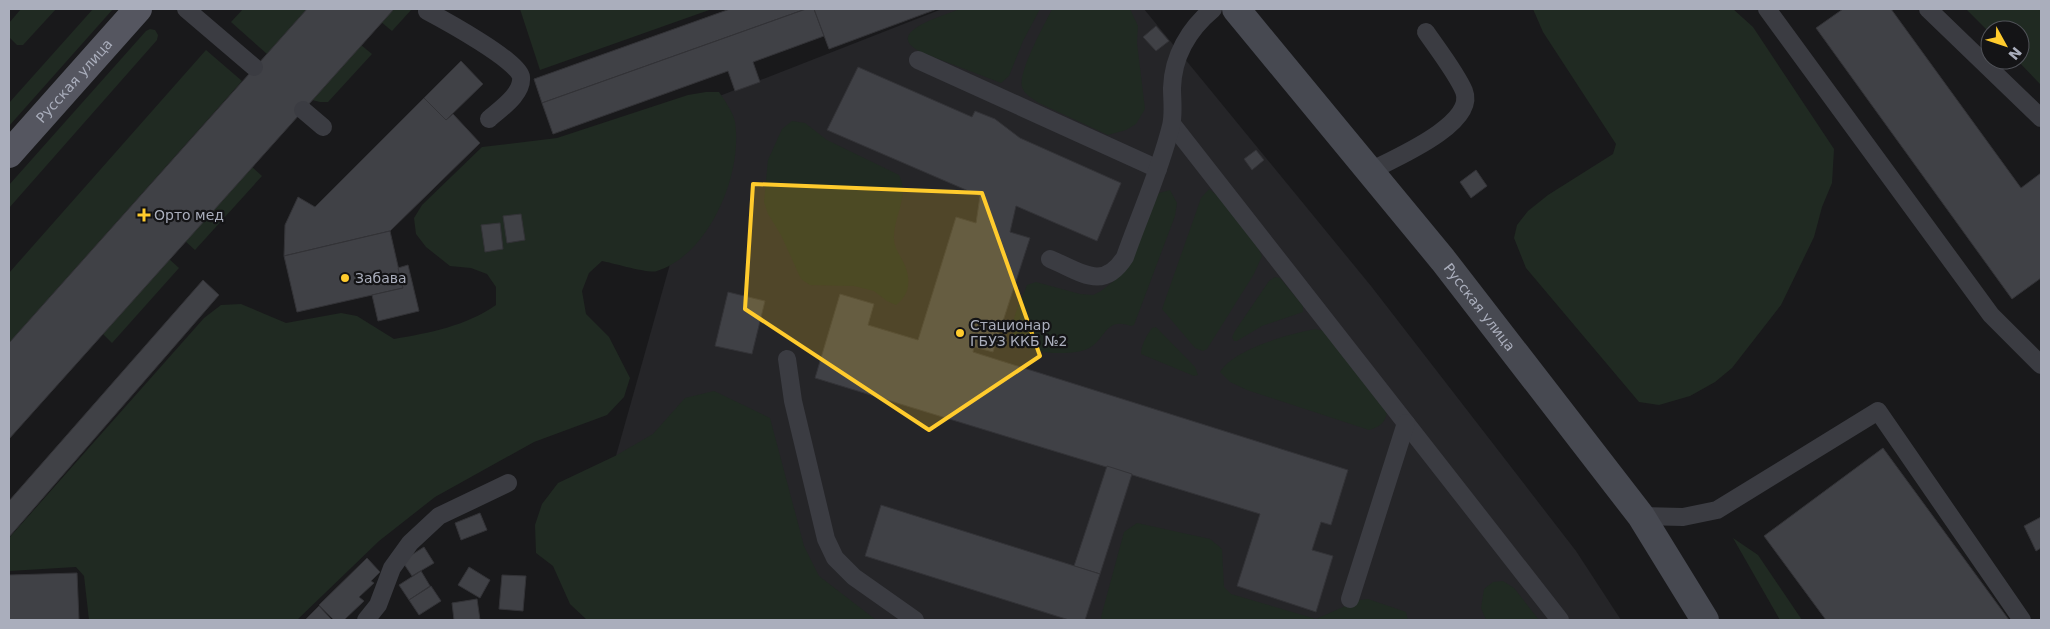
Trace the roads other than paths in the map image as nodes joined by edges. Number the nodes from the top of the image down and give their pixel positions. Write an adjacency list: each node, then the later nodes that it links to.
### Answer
1 (138, 9): 16 (main road, Русская улица)
2 (186, 9): 10 (lane)
3 (1213, 9): 14 (lane)
4 (1236, 9): 18 (street, Русская улица)
5 (1768, 9): 21 (lane)
6 (1928, 9): 12 (lane)
7 (428, 11): 13 (lane)
8 (1426, 32): 18 (lane)
9 (918, 60): 17 (lane)
10 (254, 67)
11 (303, 110): 15 (lane)
12 (2041, 118)
13 (489, 119)
14 (1172, 124): 17 (lane); 22 (lane)
15 (323, 127)
16 (9, 154)
17 (1158, 169): 19 (lane)
18 (1370, 171): 24 (street, Русская улица)
19 (1050, 259)
20 (787, 358): 27 (lane)
21 (2041, 365)
22 (1406, 422): 25 (lane); 28 (lane)
23 (508, 483): 26 (lane)
24 (1640, 516): 29 (street, Русская улица); 30 (lane)
25 (1350, 599)
26 (366, 620)
27 (915, 620)
28 (1560, 620)
29 (1705, 620)
30 (2022, 620)

